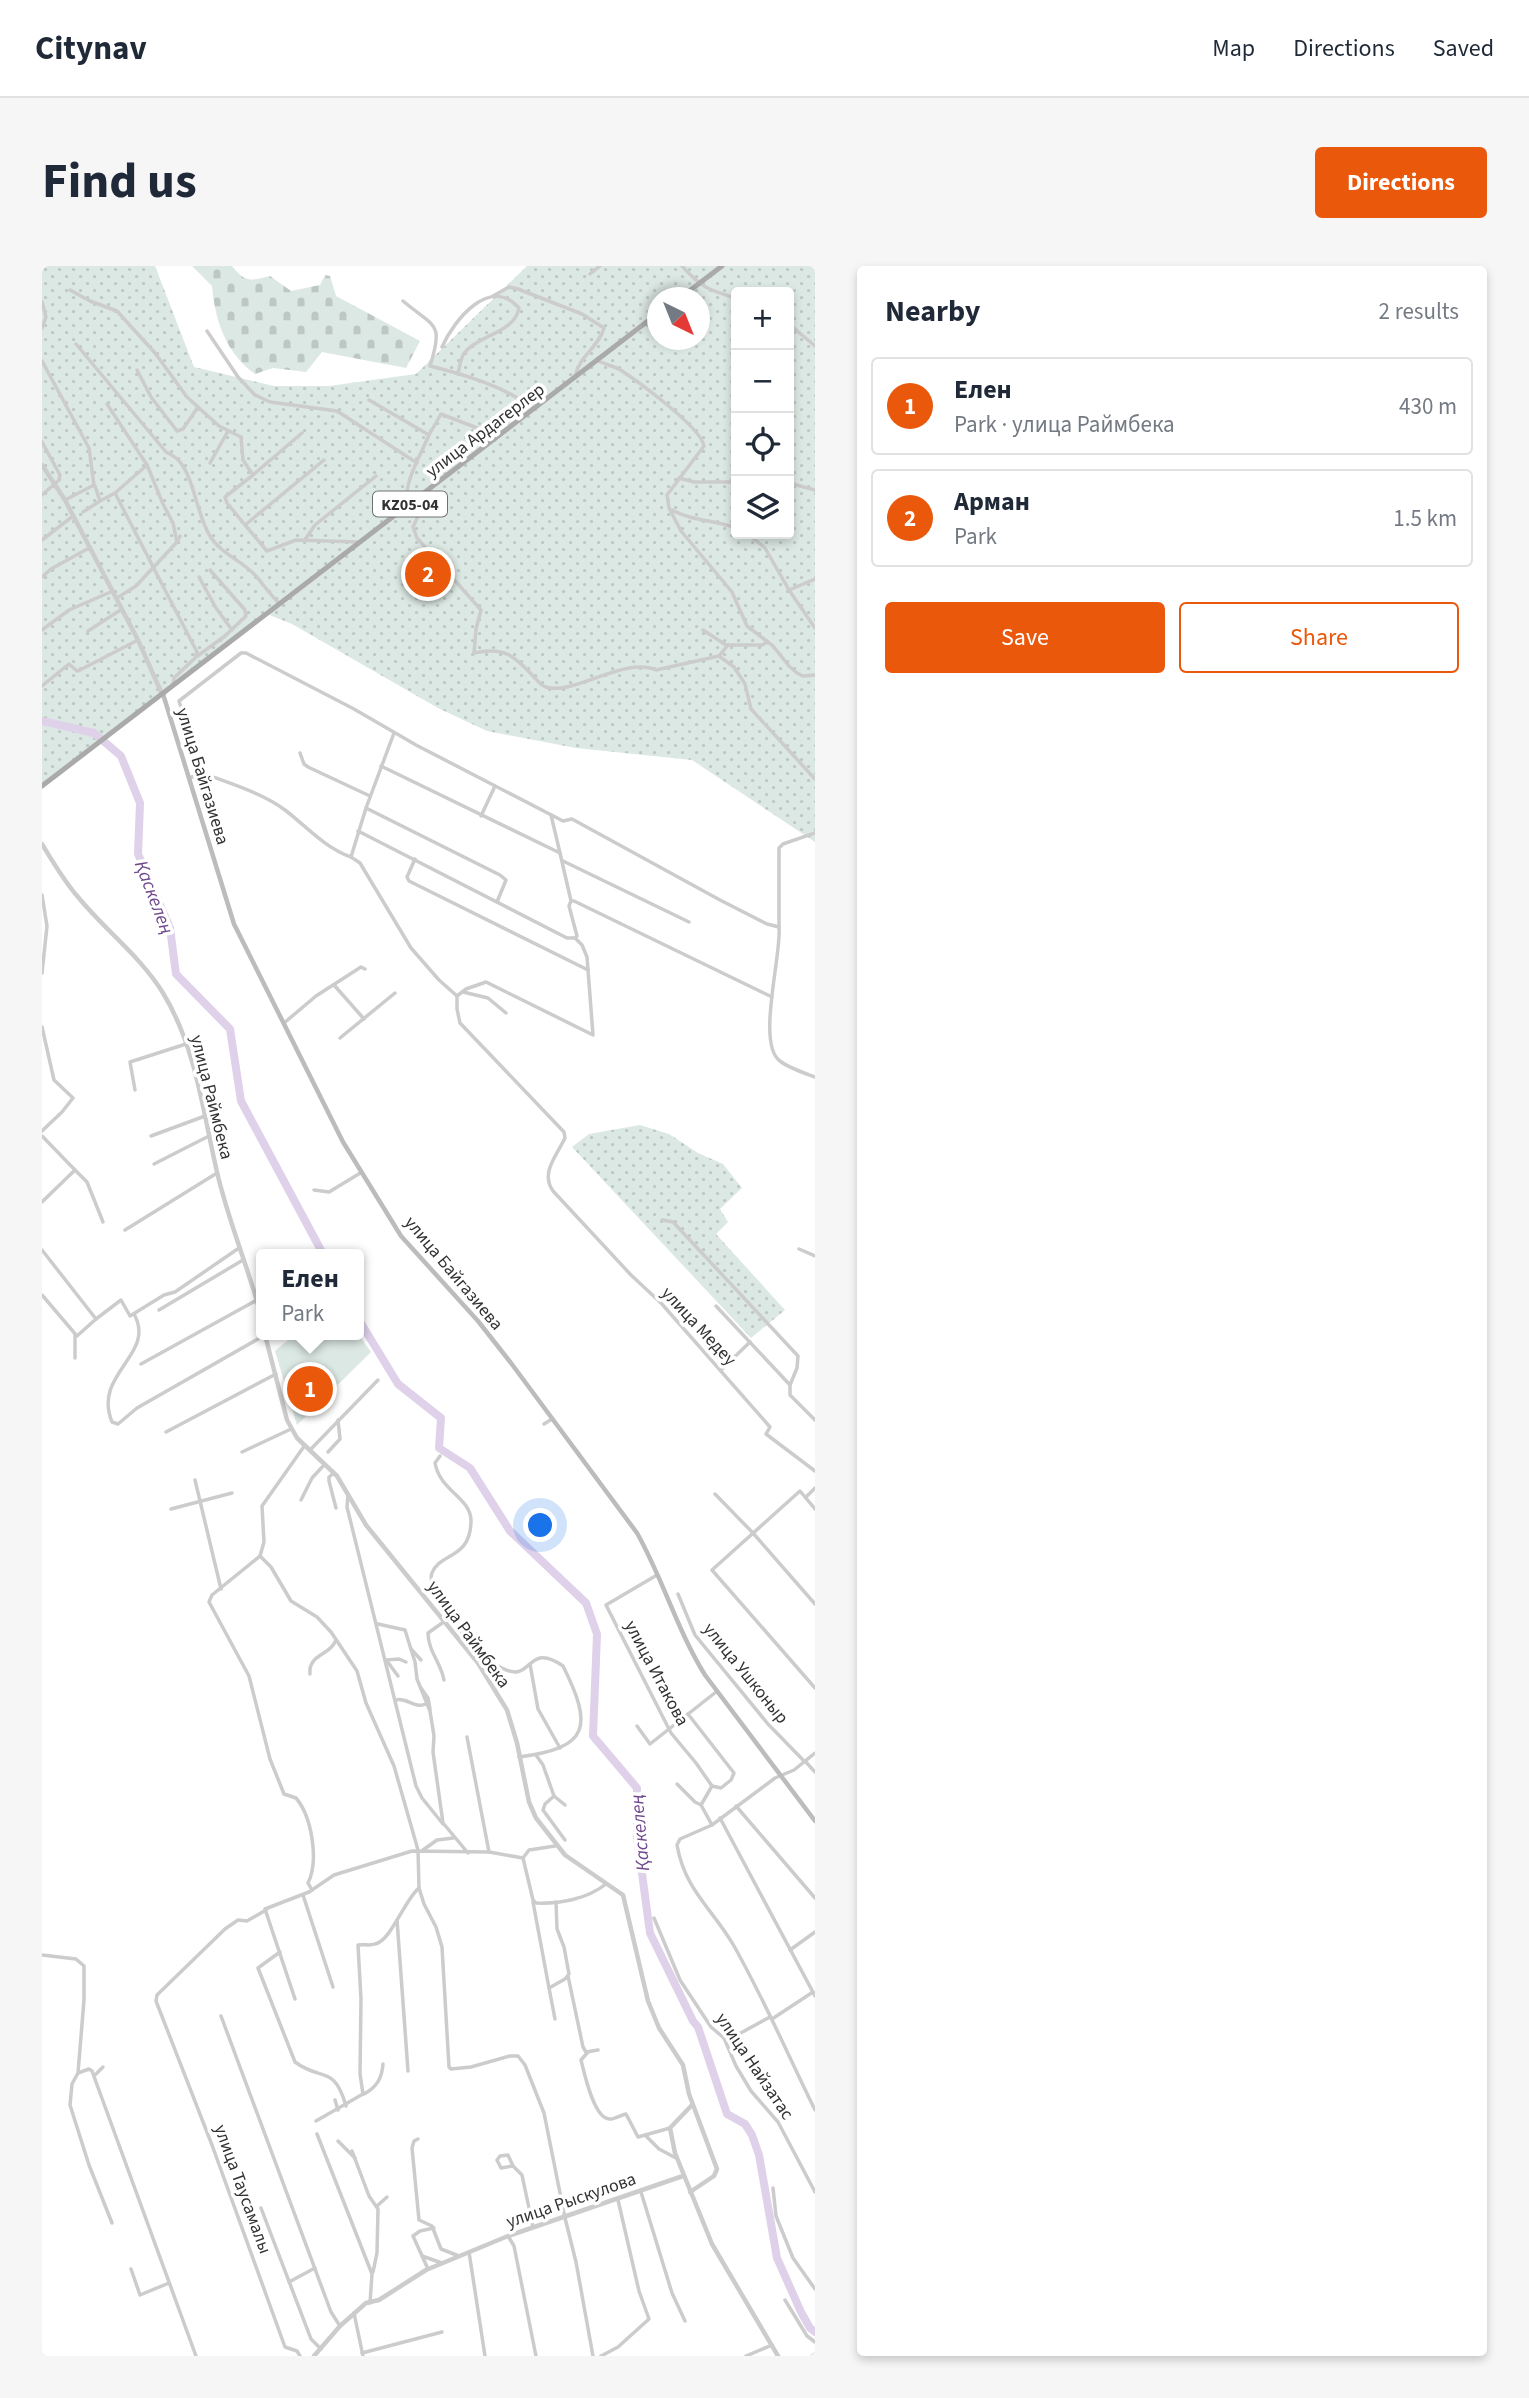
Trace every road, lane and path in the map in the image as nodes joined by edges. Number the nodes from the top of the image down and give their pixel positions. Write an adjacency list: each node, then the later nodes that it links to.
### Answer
1 (600, 266): 4 (street)
2 (682, 266): 5 (street)
3 (722, 266): 5 (main road)
4 (590, 274)
5 (698, 284): 6 (main road); 9 (street)
6 (694, 287)
7 (70, 290): 26 (street)
8 (493, 296): 18 (street); 22 (street); 23 (street)
9 (731, 297)
10 (403, 301): 22 (street)
11 (42, 302): 13 (street)
12 (647, 322): 20 (main road, улица Ардагерлер / KZ05-04)
13 (42, 328)
14 (794, 328): 17 (street)
15 (207, 331): 35 (street)
16 (76, 344): 71 (street)
17 (815, 346)
18 (442, 347)
19 (42, 361): 44 (street)
20 (598, 361): 23 (main road, улица Ардагерлер / KZ05-04); 40 (street)
21 (137, 370): 26 (street)
22 (458, 373): 27 (street)
23 (575, 379): 27 (main road, улица Ардагерлер / KZ05-04)
24 (369, 400): 30 (street)
25 (107, 404): 37 (street)
26 (198, 407): 28 (street)
27 (535, 409): 31 (main road, улица Ардагерлер / KZ05-04)
28 (228, 431): 34 (street); 38 (street)
29 (302, 433): 38 (street)
30 (429, 435): 31 (street); 35 (street)
31 (495, 440): 50 (main road, улица Ардагерлер / KZ05-04)
32 (42, 442): 42 (street)
33 (324, 460): 54 (street)
34 (210, 463)
35 (417, 463): 50 (street)
36 (42, 465): 42 (street)
37 (147, 465): 46 (street); 60 (street)
38 (253, 475): 54 (street)
39 (376, 476): 59 (street)
40 (679, 478): 41 (street); 51 (street)
41 (731, 482)
42 (56, 483): 47 (street); 48 (street)
43 (794, 484): 45 (street)
44 (94, 485): 48 (street); 49 (street)
45 (815, 490)
46 (115, 493): 49 (street); 63 (street)
47 (42, 495)
48 (65, 500): 53 (street)
49 (100, 501): 52 (street)
50 (410, 505): 61 (main road, улица Ардагерлер / KZ05-04); 81 (street)
51 (669, 508): 55 (street); 79 (street)
52 (83, 512)
53 (73, 516): 58 (street); 62 (street)
54 (245, 525): 59 (street)
55 (731, 526)
56 (180, 536): 60 (street)
57 (756, 539): 68 (street)
58 (42, 540)
59 (304, 541): 61 (street)
60 (177, 542): 63 (street)
61 (360, 543): 71 (main road, улица Ардагерлер / KZ05-04)
62 (89, 548): 65 (street); 69 (street)
63 (152, 567): 70 (street); 82 (street)
64 (210, 570): 75 (street)
65 (42, 576)
66 (200, 577): 75 (street)
67 (815, 579): 68 (street)
68 (789, 590): 73 (street)
69 (113, 591): 70 (street); 74 (street)
70 (117, 598): 72 (street)
71 (281, 604): 85 (main road, улица Ардагерлер / KZ05-04)
72 (122, 609): 77 (street); 78 (street)
73 (815, 628)
74 (42, 630)
75 (232, 630): 82 (street)
76 (703, 630): 80 (street)
77 (88, 631)
78 (138, 640): 84 (street); 86 (street)
79 (768, 642): 80 (street); 83 (street)
80 (728, 645): 81 (street)
81 (719, 656): 92 (street)
82 (195, 658): 85 (street)
83 (815, 675)
84 (42, 686)
85 (173, 687): 86 (main road, улица Ардагерлер / KZ05-04)
86 (163, 694): 91 (main road, улица Байгазиева); 93 (main road, KZ05-04)
87 (394, 733): 89 (street); 90 (street); 94 (street)
88 (300, 753): 95 (street)
89 (381, 766): 95 (street); 98 (street)
90 (204, 773): 91 (street); 103 (street)
91 (189, 778): 122 (main road, улица Байгазиева)
92 (815, 779)
93 (42, 786)
94 (495, 786): 97 (street); 98 (street)
95 (370, 796): 96 (street)
96 (366, 808): 99 (street); 108 (street)
97 (551, 815): 102 (street); 110 (street)
98 (481, 816): 102 (street)
99 (358, 831): 103 (street); 104 (street)
100 (815, 833): 110 (street)
101 (42, 845): 125 (street, улица Раймбека)
102 (560, 853): 105 (street)
103 (351, 857): 118 (street)
104 (415, 859): 108 (street); 114 (street)
105 (563, 861): 107 (street); 109 (street)
106 (42, 895): 112 (street)
107 (571, 901): 111 (street); 119 (street)
108 (497, 902): 111 (street)
109 (689, 922)
110 (779, 927): 119 (street)
111 (575, 939): 114 (street)
112 (43, 950): 115 (street)
113 (365, 969): 116 (street)
114 (588, 970): 118 (street)
115 (42, 973)
116 (334, 985): 121 (street); 122 (street)
117 (395, 993): 121 (street)
118 (459, 994): 120 (street); 161 (street, улица Медеу)
119 (772, 996): 126 (street)
120 (506, 1013)
121 (364, 1019): 124 (street)
122 (282, 1024): 134 (main road, улица Байгазиева)
123 (42, 1027): 129 (street)
124 (340, 1038)
125 (186, 1044): 127 (street); 128 (street, улица Раймбека)
126 (815, 1077)
127 (135, 1090)
128 (205, 1116): 130 (street); 131 (street, улица Раймбека)
129 (42, 1133): 133 (street)
130 (151, 1136)
131 (209, 1136): 132 (street); 135 (street, улица Раймбека)
132 (154, 1164)
133 (75, 1170): 137 (street); 139 (street)
134 (362, 1172): 136 (street); 165 (main road, улица Байгазиева)
135 (218, 1173): 140 (street); 141 (street, улица Раймбека)
136 (314, 1190)
137 (42, 1202)
138 (662, 1220): 164 (street)
139 (103, 1222)
140 (125, 1230)
141 (241, 1247): 145 (street, улица Раймбека); 146 (street)
142 (799, 1249): 144 (street)
143 (42, 1250): 154 (street)
144 (815, 1256)
145 (245, 1259): 148 (street, улица Раймбека); 149 (street)
146 (186, 1286): 149 (street); 153 (street)
147 (42, 1294): 155 (street)
148 (256, 1297)
149 (181, 1298): 152 (street)
150 (256, 1301): 160 (street)
151 (716, 1306): 158 (street)
152 (159, 1310)
153 (134, 1314): 154 (street); 156 (street)
154 (96, 1318): 155 (street)
155 (75, 1335): 159 (street)
156 (256, 1340)
157 (266, 1340): 162 (street, улица Раймбека)
158 (750, 1342): 161 (street); 164 (street)
159 (75, 1358)
160 (141, 1364)
161 (722, 1370): 176 (street, улица Медеу)
162 (276, 1374): 169 (street, улица Раймбека); 170 (street)
163 (378, 1380): 166 (street)
164 (790, 1385): 167 (street)
165 (552, 1419): 168 (street); 191 (main road, улица Байгазиева)
166 (338, 1420): 171 (street); 173 (street)
167 (815, 1420)
168 (544, 1424)
169 (291, 1429): 171 (street, улица Раймбека); 172 (street)
170 (166, 1432)
171 (307, 1448): 175 (street, улица Раймбека); 190 (street)
172 (242, 1452)
173 (328, 1452)
174 (440, 1456): 202 (street)
175 (326, 1464): 177 (street, улица Раймбека); 184 (street)
176 (815, 1471)
177 (334, 1473): 182 (street, улица Раймбека); 186 (street)
178 (195, 1480): 185 (street)
179 (815, 1488): 183 (street)
180 (232, 1493): 185 (street)
181 (715, 1494): 189 (street)
182 (348, 1495): 195 (street); 196 (street, улица Раймбека)
183 (806, 1497): 188 (street); 189 (street)
184 (301, 1500)
185 (201, 1501): 187 (street); 192 (street)
186 (337, 1508)
187 (171, 1509)
188 (815, 1509)
189 (753, 1533): 194 (street); 207 (street)
190 (260, 1556): 192 (street); 197 (street)
191 (657, 1574): 208 (main road, улица Байгазиева); 214 (street, улица Итакова)
192 (221, 1589): 242 (street)
193 (678, 1594): 220 (street, улица Ушконыр)
194 (815, 1604)
195 (377, 1622): 198 (street); 199 (street)
196 (445, 1622): 205 (street); 219 (street, улица Раймбека)
197 (336, 1638): 203 (street); 236 (street)
198 (410, 1648): 200 (street); 206 (street)
199 (386, 1660): 201 (street); 204 (street); 209 (street)
200 (421, 1660)
201 (406, 1661)
202 (530, 1664): 216 (street); 216 (street)
203 (310, 1674)
204 (398, 1676)
205 (444, 1680)
206 (420, 1686): 210 (street); 211 (street)
207 (815, 1688)
208 (716, 1692): 212 (street); 222 (main road, улица Байгазиева)
209 (395, 1700): 210 (street); 231 (street)
210 (426, 1704): 211 (street)
211 (430, 1711): 231 (street)
212 (688, 1714): 214 (street); 224 (street)
213 (637, 1726): 214 (street)
214 (670, 1730): 224 (street, улица Итакова)
215 (467, 1737): 237 (street)
216 (560, 1748): 218 (street)
217 (815, 1753): 220 (street)
218 (536, 1755): 219 (street); 225 (street)
219 (519, 1756): 235 (street, улица Раймбека)
220 (805, 1761): 221 (street, улица Ушконыр); 222 (street)
221 (815, 1772)
222 (781, 1775): 228 (street); 230 (main road, улица Байгазиева)
223 (677, 1784): 227 (street)
224 (712, 1786): 227 (street)
225 (554, 1796): 226 (street); 234 (street)
226 (565, 1805)
227 (701, 1805): 232 (street)
228 (736, 1806): 229 (street); 244 (street)
229 (720, 1818): 232 (street); 251 (street)
230 (815, 1821)
231 (443, 1824): 233 (street)
232 (712, 1825): 260 (street)
233 (456, 1838): 236 (street); 238 (street)
234 (565, 1840)
235 (555, 1846): 239 (street); 240 (street, улица Раймбека)
236 (421, 1850): 238 (street); 241 (street); 242 (street)
237 (489, 1852): 238 (street); 239 (street)
238 (468, 1853)
239 (523, 1858): 245 (street)
240 (606, 1884): 246 (street); 272 (street, улица Раймбека)
241 (419, 1888): 248 (street); 295 (street)
242 (312, 1890): 243 (street)
243 (303, 1895): 247 (street); 255 (street)
244 (815, 1898)
245 (533, 1900): 246 (street); 256 (street)
246 (556, 1902): 254 (street)
247 (266, 1910): 253 (street); 322 (street, улица Таусамалы)
248 (397, 1918): 267 (street); 270 (street)
249 (654, 1918): 262 (street, улица Найзатас)
250 (815, 1932): 251 (street)
251 (790, 1950): 257 (street)
252 (42, 1952): 268 (street)
253 (280, 1952): 258 (street); 273 (street)
254 (568, 1976): 256 (street); 264 (street)
255 (333, 1987)
256 (549, 1988): 261 (street)
257 (814, 1994): 260 (street)
258 (295, 1998)
259 (221, 2016): 304 (street)
260 (771, 2018): 262 (street); 275 (street)
261 (555, 2019)
262 (724, 2038): 290 (street, улица Найзатас)
263 (598, 2050): 264 (street)
264 (588, 2052): 279 (street)
265 (383, 2064): 270 (street)
266 (103, 2067): 269 (street)
267 (408, 2071)
268 (78, 2073): 269 (street); 296 (street)
269 (94, 2076): 309 (street)
270 (363, 2095): 273 (street)
271 (335, 2100): 274 (street)
272 (693, 2105): 277 (street); 289 (street, улица Раймбека)
273 (346, 2106): 274 (street)
274 (338, 2110): 276 (street)
275 (815, 2110)
276 (317, 2121)
277 (670, 2127): 279 (street); 283 (street)
278 (317, 2134): 307 (street)
279 (646, 2136): 283 (street)
280 (418, 2139): 298 (street)
281 (338, 2141): 284 (street)
282 (352, 2151): 284 (street)
283 (676, 2158): 286 (street)
284 (356, 2159): 293 (street)
285 (513, 2166): 285 (street); 297 (street)
286 (683, 2176): 288 (street, улица Рыскулова); 289 (street)
287 (773, 2188): 310 (street)
288 (640, 2192): 292 (street, улица Рыскулова); 314 (street)
289 (690, 2192): 318 (street)
290 (815, 2192)
291 (387, 2197): 293 (street)
292 (618, 2200): 295 (street, улица Рыскулова); 327 (street)
293 (377, 2204): 307 (street)
294 (261, 2208): 308 (street)
295 (565, 2218): 297 (street, улица Рыскулова); 326 (street)
296 (112, 2222)
297 (533, 2227): 299 (street, улица Рыскулова)
298 (433, 2228): 301 (street); 302 (street)
299 (508, 2236): 300 (street, улица Рыскулова); 325 (street)
300 (469, 2252): 302 (street, улица Рыскулова); 324 (street)
301 (422, 2256): 303 (street); 306 (street)
302 (461, 2256): 303 (street, улица Рыскулова)
303 (442, 2263): 306 (street, улица Рыскулова)
304 (315, 2268): 308 (street); 315 (street)
305 (131, 2269): 309 (street)
306 (428, 2269): 312 (street, улица Рыскулова)
307 (372, 2274): 312 (street)
308 (289, 2282): 319 (street)
309 (169, 2283): 321 (street)
310 (815, 2290)
311 (785, 2300): 317 (street)
312 (370, 2303): 313 (street, улица Рыскулова)
313 (354, 2313): 315 (street, улица Рыскулова); 320 (street)
314 (685, 2321)
315 (340, 2326): 319 (street, улица Рыскулова)
316 (442, 2332): 320 (street)
317 (815, 2342)
318 (772, 2346): 328 (street); 329 (street)
319 (321, 2349): 323 (street, улица Рыскулова)
320 (363, 2355)
321 (196, 2356)
322 (300, 2356)
323 (314, 2356)
324 (485, 2356)
325 (536, 2356)
326 (593, 2356)
327 (601, 2356)
328 (746, 2356)
329 (778, 2356)

